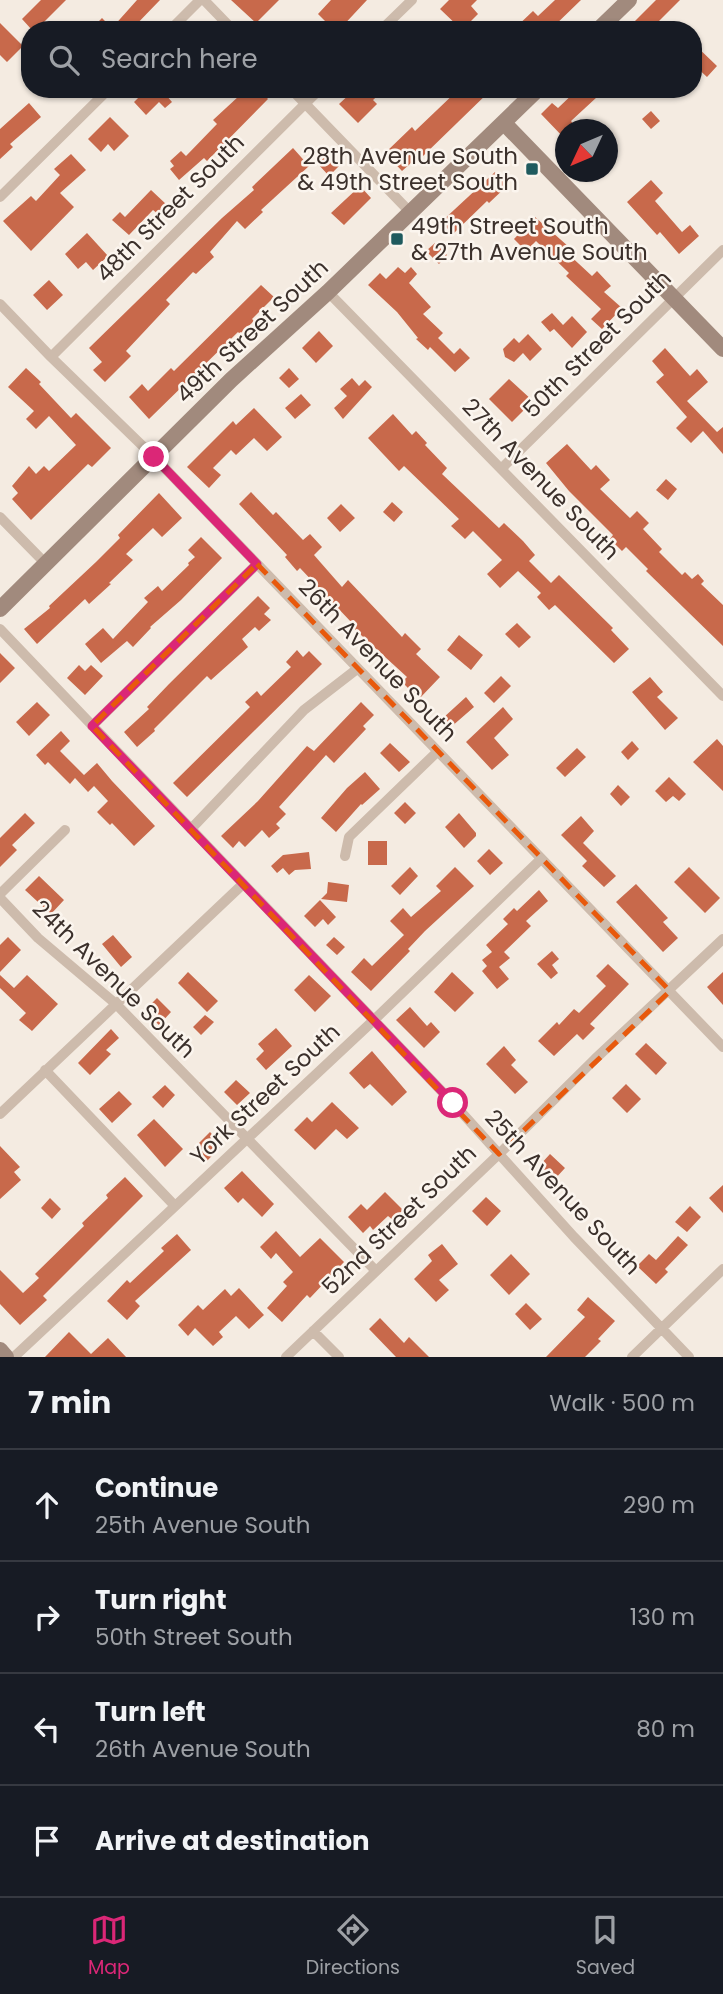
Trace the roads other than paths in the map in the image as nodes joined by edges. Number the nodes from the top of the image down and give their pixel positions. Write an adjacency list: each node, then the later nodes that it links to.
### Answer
1 (202, 0): 4 (street); 5 (street)
2 (412, 0): 6 (street)
3 (629, 0): 7 (street)
4 (180, 21)
5 (224, 21)
6 (390, 21)
7 (607, 21)
8 (100, 98): 14 (street)
9 (299, 98): 12 (street)
10 (311, 98): 12 (street, 48th Street South)
11 (529, 98): 13 (street, 49th Street South)
12 (305, 104): 15 (street); 21 (street, 48th Street South)
13 (503, 123): 15 (street, 49th Street South); 18 (street)
14 (0, 197)
15 (410, 212): 17 (street, 49th Street South)
16 (723, 250): 18 (street, 50th Street South)
17 (328, 292): 22 (street, 49th Street South); 23 (street, 27th Avenue South)
18 (673, 297): 20 (street); 23 (street, 50th Street South)
19 (0, 304): 21 (street, 26th Avenue South)
20 (723, 349)
21 (51, 357): 22 (street, 26th Avenue South)
22 (154, 457): 25 (street, 49th Street South); 26 (street, 26th Avenue South)
23 (501, 469): 30 (street, 27th Avenue South)
24 (0, 517): 25 (street)
25 (46, 564): 27 (street, 49th Street South)
26 (257, 564): 29 (street, 26th Avenue South); 31 (street)
27 (0, 609)
28 (0, 629): 31 (street, 25th Avenue South)
29 (357, 669): 32 (street, 26th Avenue South); 33 (street)
30 (723, 696)
31 (92, 726): 33 (street, 25th Avenue South)
32 (437, 752): 35 (street); 36 (street, 26th Avenue South)
33 (191, 829): 37 (street, 25th Avenue South)
34 (65, 830): 38 (street)
35 (345, 856)
36 (541, 859): 40 (street, 26th Avenue South); 42 (street, York Street South)
37 (243, 884): 41 (street); 42 (street, 25th Avenue South)
38 (0, 896): 41 (street, 24th Avenue South)
39 (723, 939): 40 (street, 52nd Street South)
40 (670, 991): 43 (street, 26th Avenue South); 47 (street, 52nd Street South)
41 (116, 1004): 44 (street); 46 (street, 24th Avenue South)
42 (374, 1020): 46 (street, York Street South); 47 (street, 25th Avenue South)
43 (723, 1047)
44 (45, 1070): 45 (street); 48 (street)
45 (0, 1114)
46 (247, 1140): 48 (street, York Street South); 50 (street, 24th Avenue South)
47 (499, 1154): 50 (street, 52nd Street South); 51 (street, 25th Avenue South)
48 (175, 1206): 55 (street, York Street South)
49 (723, 1269): 51 (street)
50 (376, 1270): 52 (street, 52nd Street South)
51 (661, 1329): 58 (street); 59 (street, 25th Avenue South)
52 (313, 1331): 56 (street, 52nd Street South); 57 (street)
53 (0, 1350): 54 (street)
54 (6, 1357)
55 (14, 1357)
56 (286, 1357)
57 (339, 1357)
58 (632, 1357)
59 (689, 1357)

